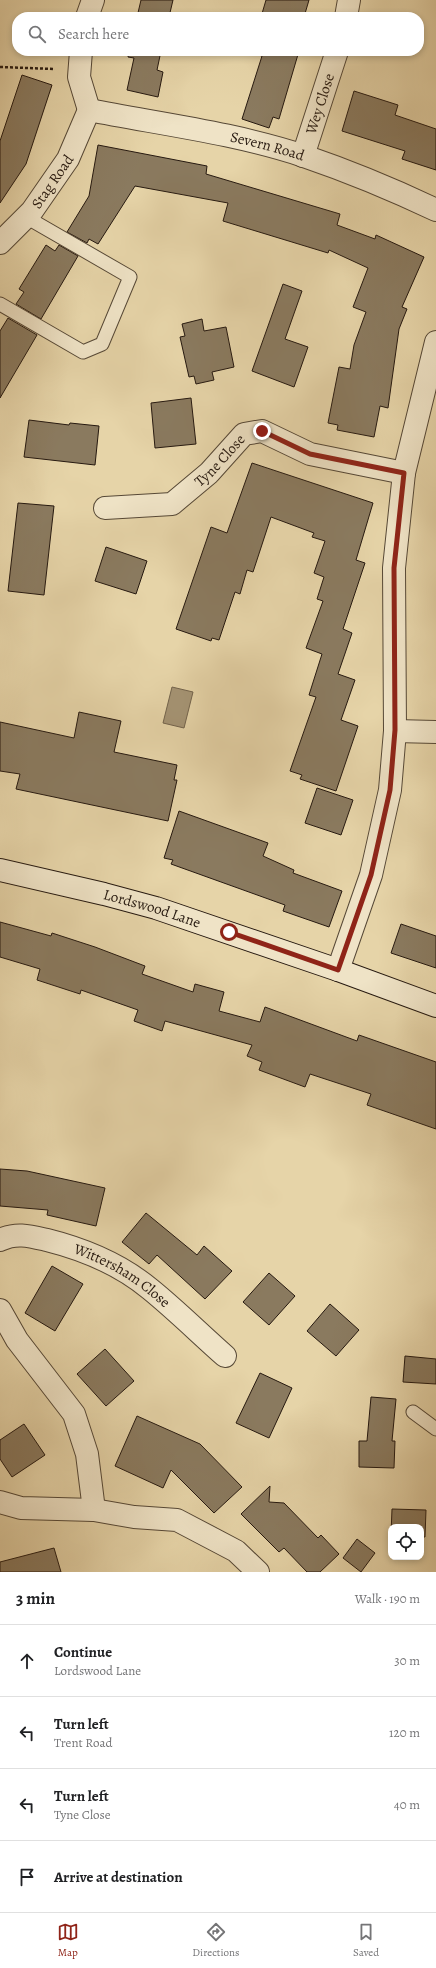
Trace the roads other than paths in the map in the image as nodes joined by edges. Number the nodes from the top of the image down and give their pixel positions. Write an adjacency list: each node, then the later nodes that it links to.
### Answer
1 (93, 0): 3 (street)
2 (349, 0): 4 (street)
3 (89, 12)
4 (347, 12)
5 (335, 56): 8 (street, Wey Close)
6 (80, 60): 7 (street)
7 (89, 110): 8 (street, Severn Road); 10 (street, Stag Road)
8 (303, 156): 9 (street, Severn Road)
9 (436, 210)
10 (26, 217): 11 (street, Stag Road); 12 (lane)
11 (0, 243)
12 (0, 304)
13 (436, 342): 14 (street)
14 (404, 473): 15 (street, Tyne Close); 16 (street)
15 (105, 508)
16 (395, 730): 17 (street); 19 (street)
17 (436, 732)
18 (0, 870): 19 (street, Lordswood Lane)
19 (338, 970): 20 (street, Lordswood Lane)
20 (436, 1006)
21 (0, 1240): 23 (street, Wittersham Close)
22 (0, 1310): 27 (street)
23 (225, 1356)
24 (413, 1412): 25 (lane)
25 (436, 1429)
26 (0, 1502): 27 (street)
27 (94, 1510): 28 (street)
28 (258, 1572)

